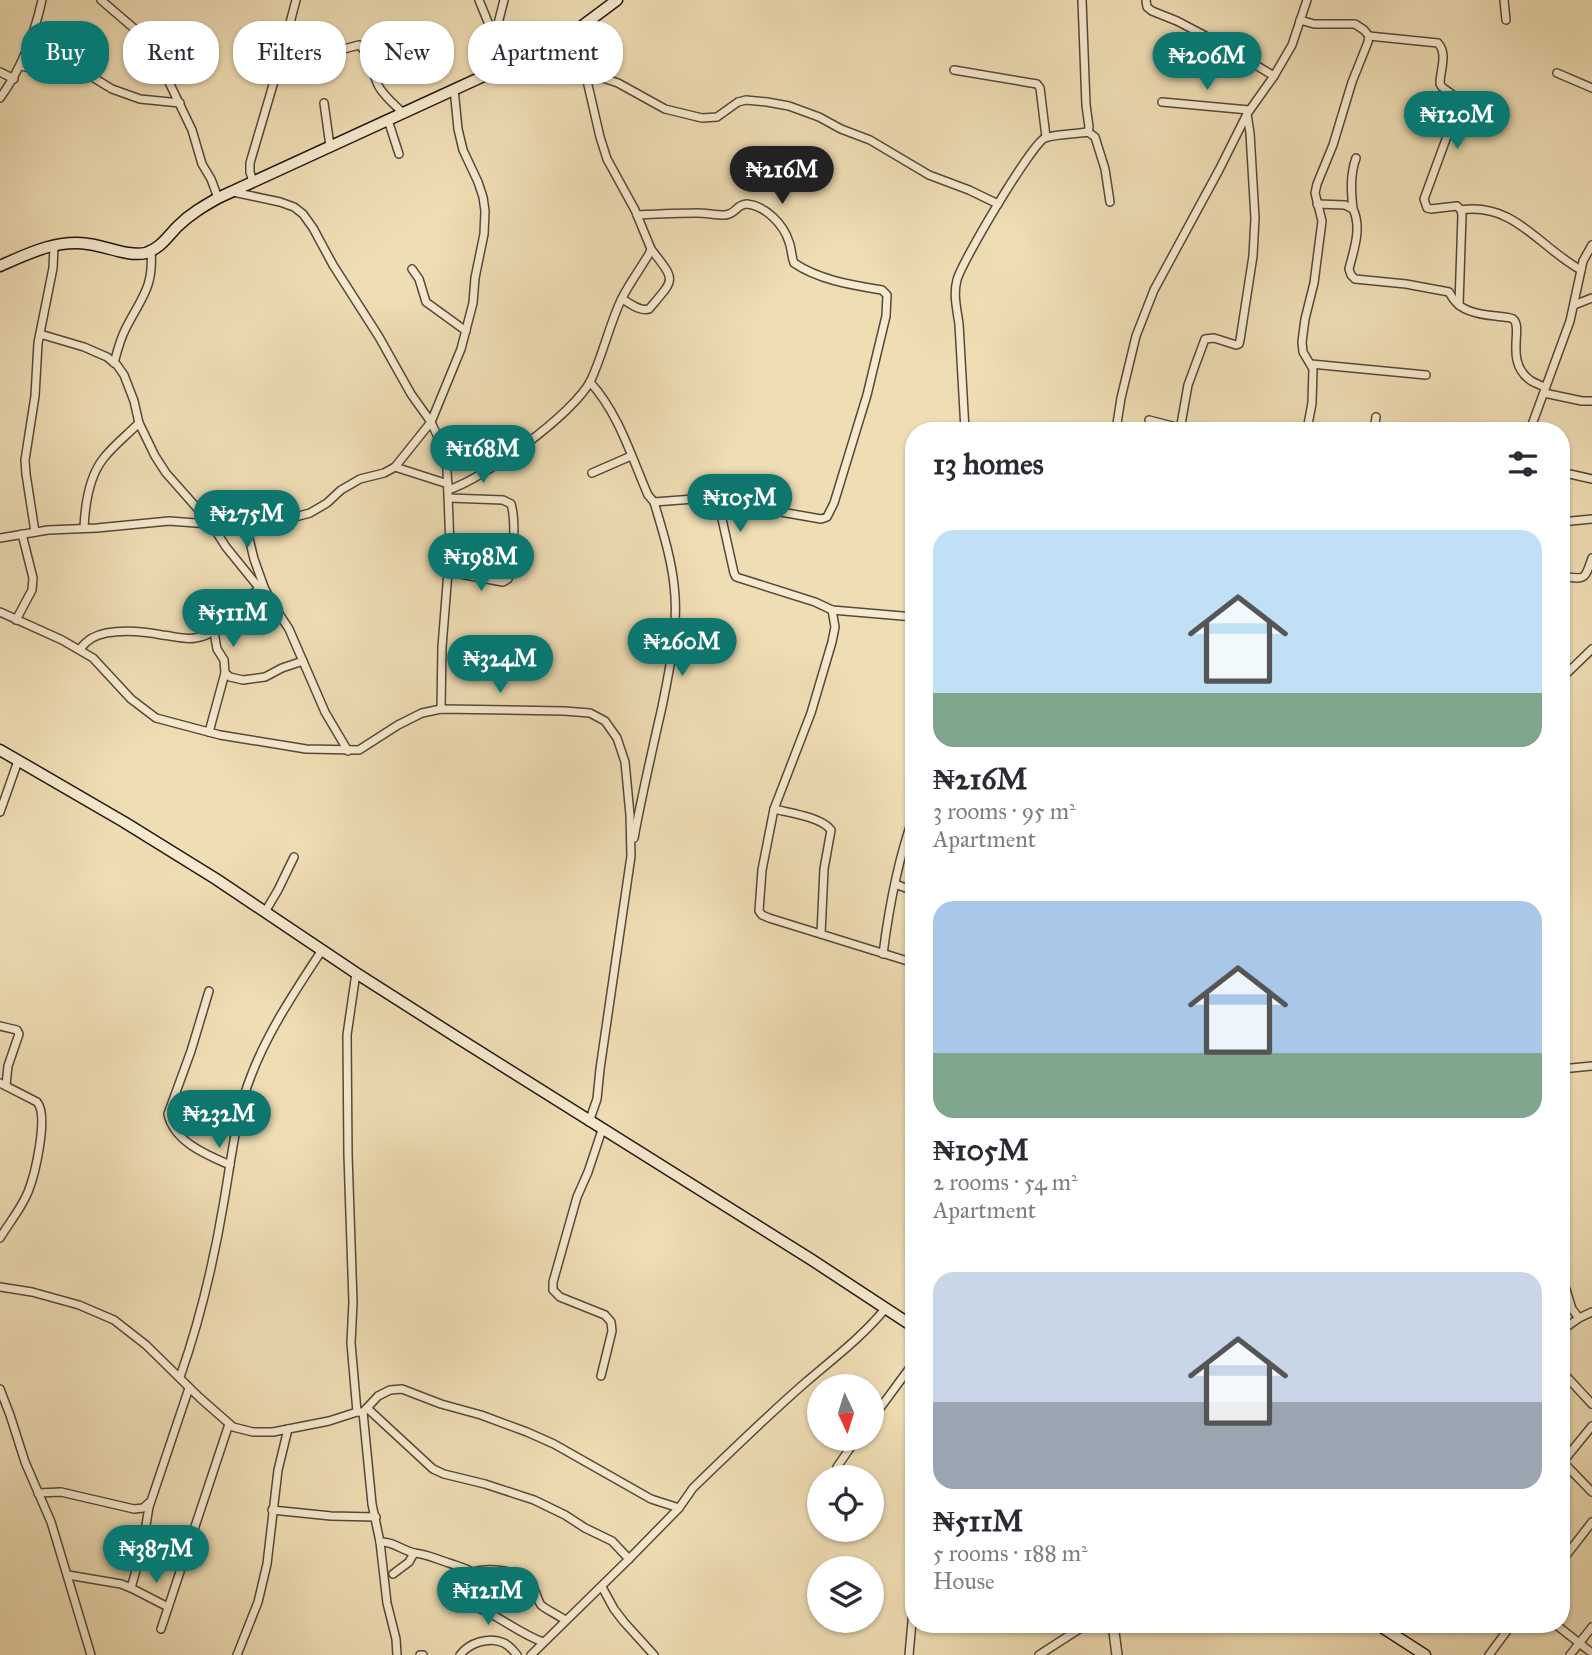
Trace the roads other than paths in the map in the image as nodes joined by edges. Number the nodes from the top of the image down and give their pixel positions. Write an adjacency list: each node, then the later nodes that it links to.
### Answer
1 (42, 0): 13 (street)
2 (101, 0): 36 (street)
3 (296, 0): 14 (street)
4 (479, 0): 15 (street)
5 (504, 0): 16 (street)
6 (617, 0): 17 (main road)
7 (1082, 0): 41 (street)
8 (1146, 0): 24 (street)
9 (1307, 0): 11 (street)
10 (1504, 0): 12 (street)
11 (1300, 20): 18 (street); 24 (street)
12 (1506, 20)
13 (37, 21)
14 (290, 21)
15 (487, 21)
16 (498, 21)
17 (586, 21)
18 (1369, 36): 51 (street); 53 (street)
19 (346, 48): 34 (street)
20 (21, 66): 25 (street)
21 (954, 70): 42 (street)
22 (0, 72): 25 (street)
23 (1557, 73): 31 (street)
24 (1274, 76): 38 (street)
25 (14, 79): 33 (street)
26 (468, 83): 32 (main road)
27 (104, 84): 36 (street)
28 (273, 84): 46 (street)
29 (588, 84): 54 (street)
30 (620, 84): 50 (street)
31 (1592, 88)
32 (454, 89): 39 (main road); 66 (street)
33 (0, 98)
34 (389, 99): 39 (street); 40 (street)
35 (1162, 102): 38 (street)
36 (180, 103): 48 (street)
37 (324, 103): 43 (street)
38 (1248, 112): 78 (street); 80 (street)
39 (403, 113): 40 (main road)
40 (390, 119): 43 (main road); 44 (street)
41 (1088, 132): 42 (street); 49 (street)
42 (1046, 137): 50 (street)
43 (330, 146): 46 (main road)
44 (399, 153)
45 (1356, 158): 52 (street)
46 (253, 182): 47 (main road)
47 (232, 191): 48 (main road); 76 (street)
48 (218, 198): 58 (main road)
49 (1110, 202)
50 (998, 204): 77 (street)
51 (1317, 204): 52 (street); 69 (street)
52 (1353, 209): 64 (street)
53 (1461, 210): 61 (street); 64 (street)
54 (637, 215): 57 (street); 91 (street)
55 (1592, 245): 61 (street)
56 (54, 246): 58 (main road); 59 (main road); 67 (street)
57 (651, 249): 63 (street); 63 (street)
58 (151, 251): 68 (street)
59 (0, 266)
60 (412, 269): 66 (street)
61 (1581, 270): 65 (street)
62 (1592, 298): 65 (street)
63 (622, 299): 71 (street)
64 (1460, 305): 72 (street)
65 (1574, 305): 72 (street)
66 (466, 331): 76 (street)
67 (40, 334): 68 (street); 98 (street)
68 (114, 363): 84 (street)
69 (1311, 364): 70 (street); 81 (street)
70 (1426, 374)
71 (590, 382): 85 (street); 90 (street)
72 (1544, 390): 73 (street); 83 (street)
73 (1592, 401)
74 (1376, 417): 82 (street)
75 (1149, 420): 79 (street)
76 (431, 422): 86 (street); 90 (street)
77 (964, 422)
78 (1117, 422)
79 (1156, 422)
80 (1184, 422)
81 (1308, 422)
82 (1375, 422)
83 (1533, 422)
84 (139, 423): 96 (street); 97 (street)
85 (631, 456): 87 (street); 92 (street)
86 (395, 467): 90 (street); 95 (street)
87 (592, 473)
88 (1570, 474): 89 (street)
89 (1592, 480)
90 (448, 491): 102 (street); 102 (street)
91 (718, 501): 92 (street); 105 (street)
92 (653, 502): 124 (street)
93 (1592, 519): 94 (street)
94 (1570, 521)
95 (245, 522): 96 (street); 104 (street)
96 (212, 525): 97 (street); 104 (street)
97 (84, 528): 98 (street)
98 (35, 532): 99 (street)
99 (22, 534): 100 (street); 108 (street)
100 (0, 538)
101 (1592, 558): 103 (street)
102 (449, 572): 115 (street)
103 (1570, 577)
104 (262, 588): 109 (street); 112 (street)
105 (832, 610): 107 (street); 120 (street)
106 (0, 612): 108 (street)
107 (905, 616)
108 (16, 620): 110 (street)
109 (214, 632): 110 (street); 114 (street)
110 (80, 649): 116 (street)
111 (1592, 649): 113 (street)
112 (303, 661): 114 (street); 118 (street)
113 (1570, 670)
114 (225, 673): 116 (street)
115 (441, 709): 118 (street); 124 (street)
116 (209, 732): 118 (street)
117 (0, 750): 119 (main road)
118 (348, 751)
119 (18, 761): 121 (street); 127 (main road)
120 (774, 809): 128 (street); 128 (street)
121 (0, 813)
122 (905, 839): 125 (street)
123 (294, 856): 127 (street)
124 (631, 856): 138 (street)
125 (895, 884): 126 (street); 130 (street)
126 (905, 888)
127 (265, 912): 129 (main road)
128 (821, 934): 130 (street)
129 (322, 950): 132 (main road); 140 (street)
130 (883, 954): 131 (street)
131 (905, 960)
132 (356, 973): 138 (main road); 157 (street)
133 (209, 991): 140 (street)
134 (0, 1026): 137 (street)
135 (1592, 1066): 136 (street)
136 (1570, 1068)
137 (3, 1084): 141 (street)
138 (589, 1122): 139 (main road)
139 (602, 1130): 144 (main road); 150 (street)
140 (230, 1165): 151 (street)
141 (0, 1238)
142 (0, 1287): 151 (street)
143 (1570, 1304): 146 (street)
144 (885, 1309): 147 (main road); 166 (street)
145 (1592, 1312): 146 (street)
146 (1579, 1318): 148 (street)
147 (905, 1321)
148 (1570, 1324)
149 (905, 1374): 155 (street)
150 (601, 1376)
151 (180, 1377): 153 (street)
152 (1570, 1381): 156 (street)
153 (189, 1388): 158 (street); 165 (street)
154 (0, 1389): 164 (street)
155 (884, 1403)
156 (1592, 1404)
157 (362, 1411): 160 (street); 166 (street); 168 (street); 173 (street)
158 (229, 1424): 160 (street); 179 (street)
159 (1592, 1426): 161 (street)
160 (288, 1429): 167 (street)
161 (1570, 1452)
162 (1570, 1470): 163 (street)
163 (1592, 1492)
164 (38, 1493): 165 (street); 175 (street)
165 (151, 1502): 177 (street)
166 (679, 1508): 173 (street)
167 (272, 1510): 168 (street); 193 (street)
168 (376, 1517): 170 (street)
169 (1592, 1522): 171 (street)
170 (380, 1542): 172 (street); 194 (street)
171 (1570, 1550)
172 (414, 1553): 174 (street); 180 (street)
173 (629, 1559): 176 (street)
174 (393, 1574)
175 (68, 1575): 177 (street); 192 (street)
176 (602, 1587): 180 (street); 198 (street)
177 (131, 1588): 179 (street)
178 (462, 1603): 189 (street)
179 (168, 1607): 182 (street)
180 (565, 1620): 189 (street)
181 (1592, 1627): 190 (street)
182 (161, 1629)
183 (911, 1633): 199 (street)
184 (1073, 1633): 200 (street)
185 (1115, 1633): 201 (street)
186 (1391, 1633): 202 (main road)
187 (1505, 1633): 203 (street)
188 (1567, 1633): 190 (street)
189 (543, 1642): 197 (street)
190 (1580, 1643): 191 (street); 204 (street)
191 (1592, 1653)
192 (91, 1655)
193 (237, 1655)
194 (397, 1655)
195 (460, 1655): 196 (street)
196 (517, 1655)
197 (530, 1655)
198 (654, 1655)
199 (909, 1655)
200 (1039, 1655)
201 (1117, 1655)
202 (1425, 1655)
203 (1489, 1655)
204 (1570, 1655)

